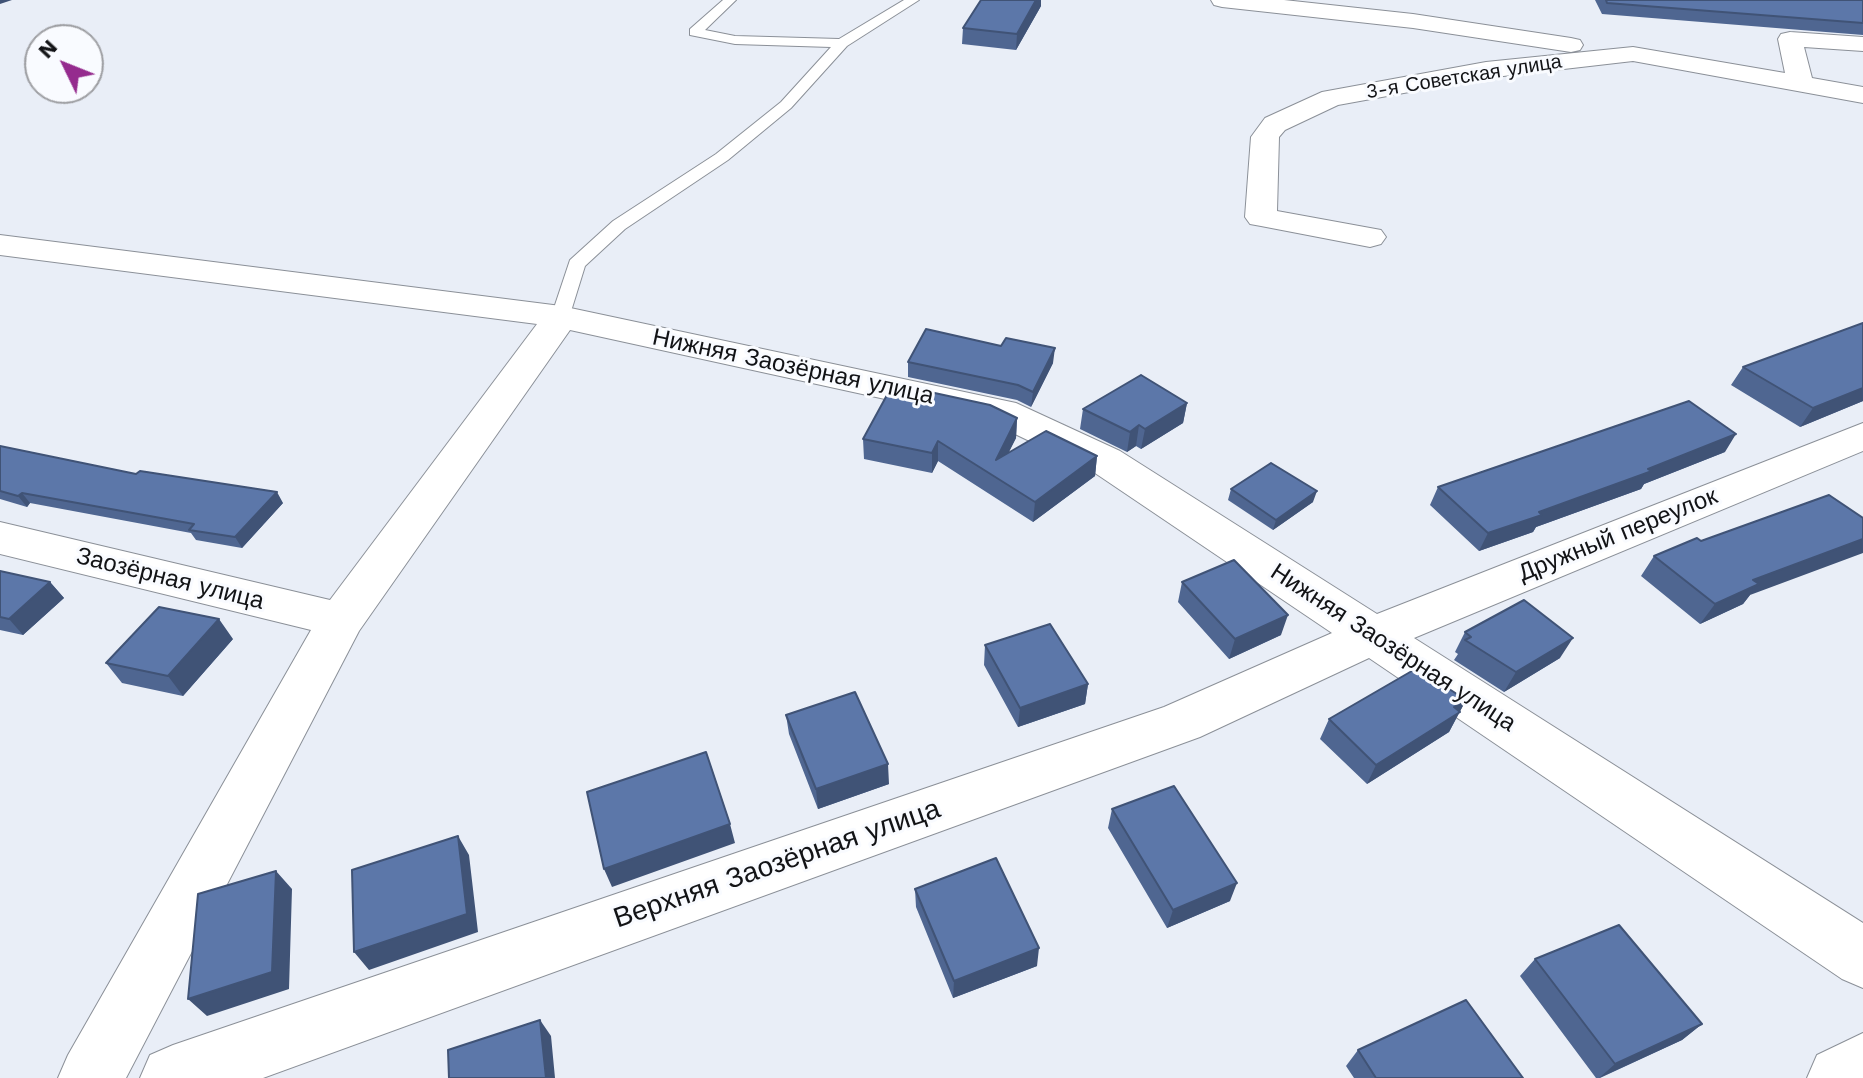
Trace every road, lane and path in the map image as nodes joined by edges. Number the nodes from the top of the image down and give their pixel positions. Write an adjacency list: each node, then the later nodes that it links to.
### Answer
1 (730, 0): 4 (lane)
2 (913, 0): 4 (lane)
3 (1222, 0): 6 (street)
4 (842, 43): 11 (lane)
5 (1863, 44): 7 (street)
6 (1633, 54): 7 (street, 3-я Советская улица); 9 (street, 3-я Советская улица)
7 (1800, 82): 8 (street, 3-я Советская улица)
8 (1863, 95)
9 (1370, 237)
10 (0, 245): 11 (street, Нижняя Заозёрная улица)
11 (561, 317): 14 (street); 15 (street, Нижняя Заозёрная улица)
12 (1863, 436): 15 (street, Дружный переулок)
13 (0, 538): 14 (street, Заозёрная улица)
14 (341, 620): 18 (street)
15 (1374, 635): 16 (street, Нижняя Заозёрная улица); 19 (street, Верхняя Заозёрная улица)
16 (1863, 958)
17 (1863, 1065): 20 (street)
18 (91, 1078)
19 (173, 1078)
20 (1840, 1078)

